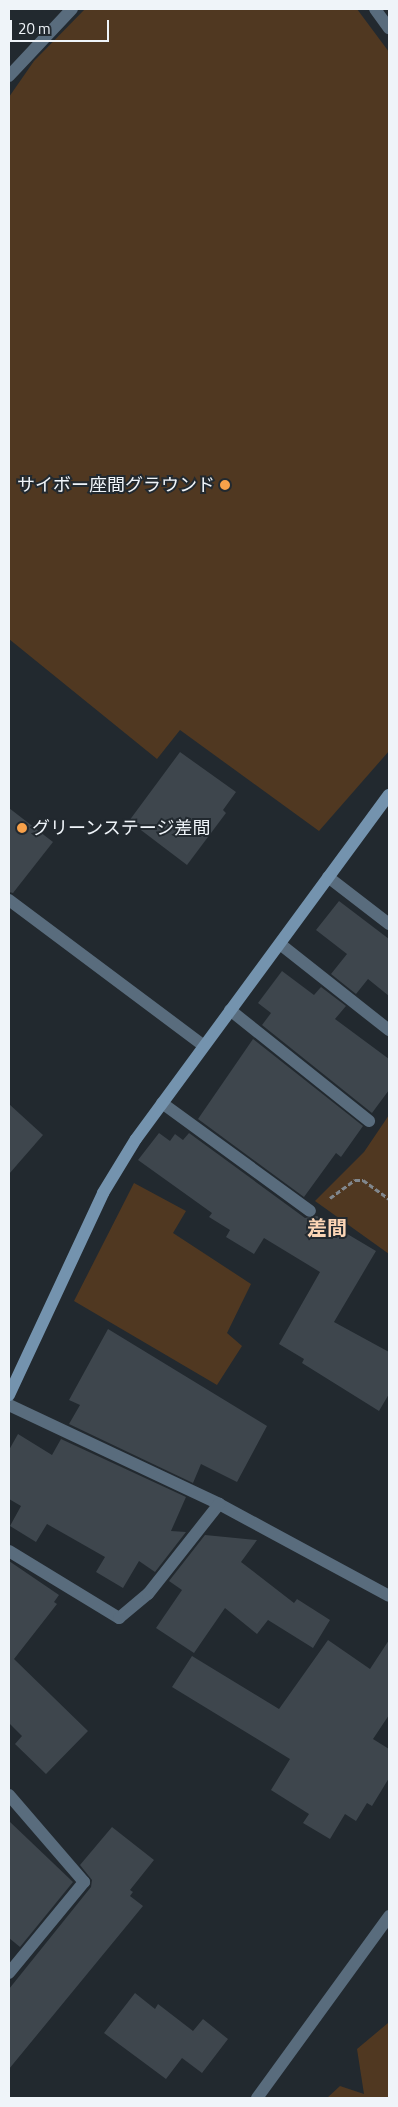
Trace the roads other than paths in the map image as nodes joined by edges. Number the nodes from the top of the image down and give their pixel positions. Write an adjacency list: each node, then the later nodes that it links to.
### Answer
1 (72, 9): 4 (street)
2 (375, 9): 3 (street)
3 (389, 28)
4 (9, 76)
5 (389, 795): 6 (street)
6 (328, 878): 8 (street); 9 (street)
7 (10, 904): 12 (street)
8 (389, 924)
9 (280, 944): 10 (street); 11 (street)
10 (230, 1010): 12 (street); 14 (street)
11 (389, 1030)
12 (204, 1045): 13 (street)
13 (162, 1103): 15 (street); 16 (street)
14 (369, 1121)
15 (310, 1211)
16 (9, 1395)
17 (9, 1405): 18 (street)
18 (219, 1504): 19 (street); 20 (street)
19 (9, 1551)
20 (389, 1596)
21 (10, 1799): 23 (street)
22 (389, 1916): 24 (street)
23 (9, 1973)
24 (257, 2098)

